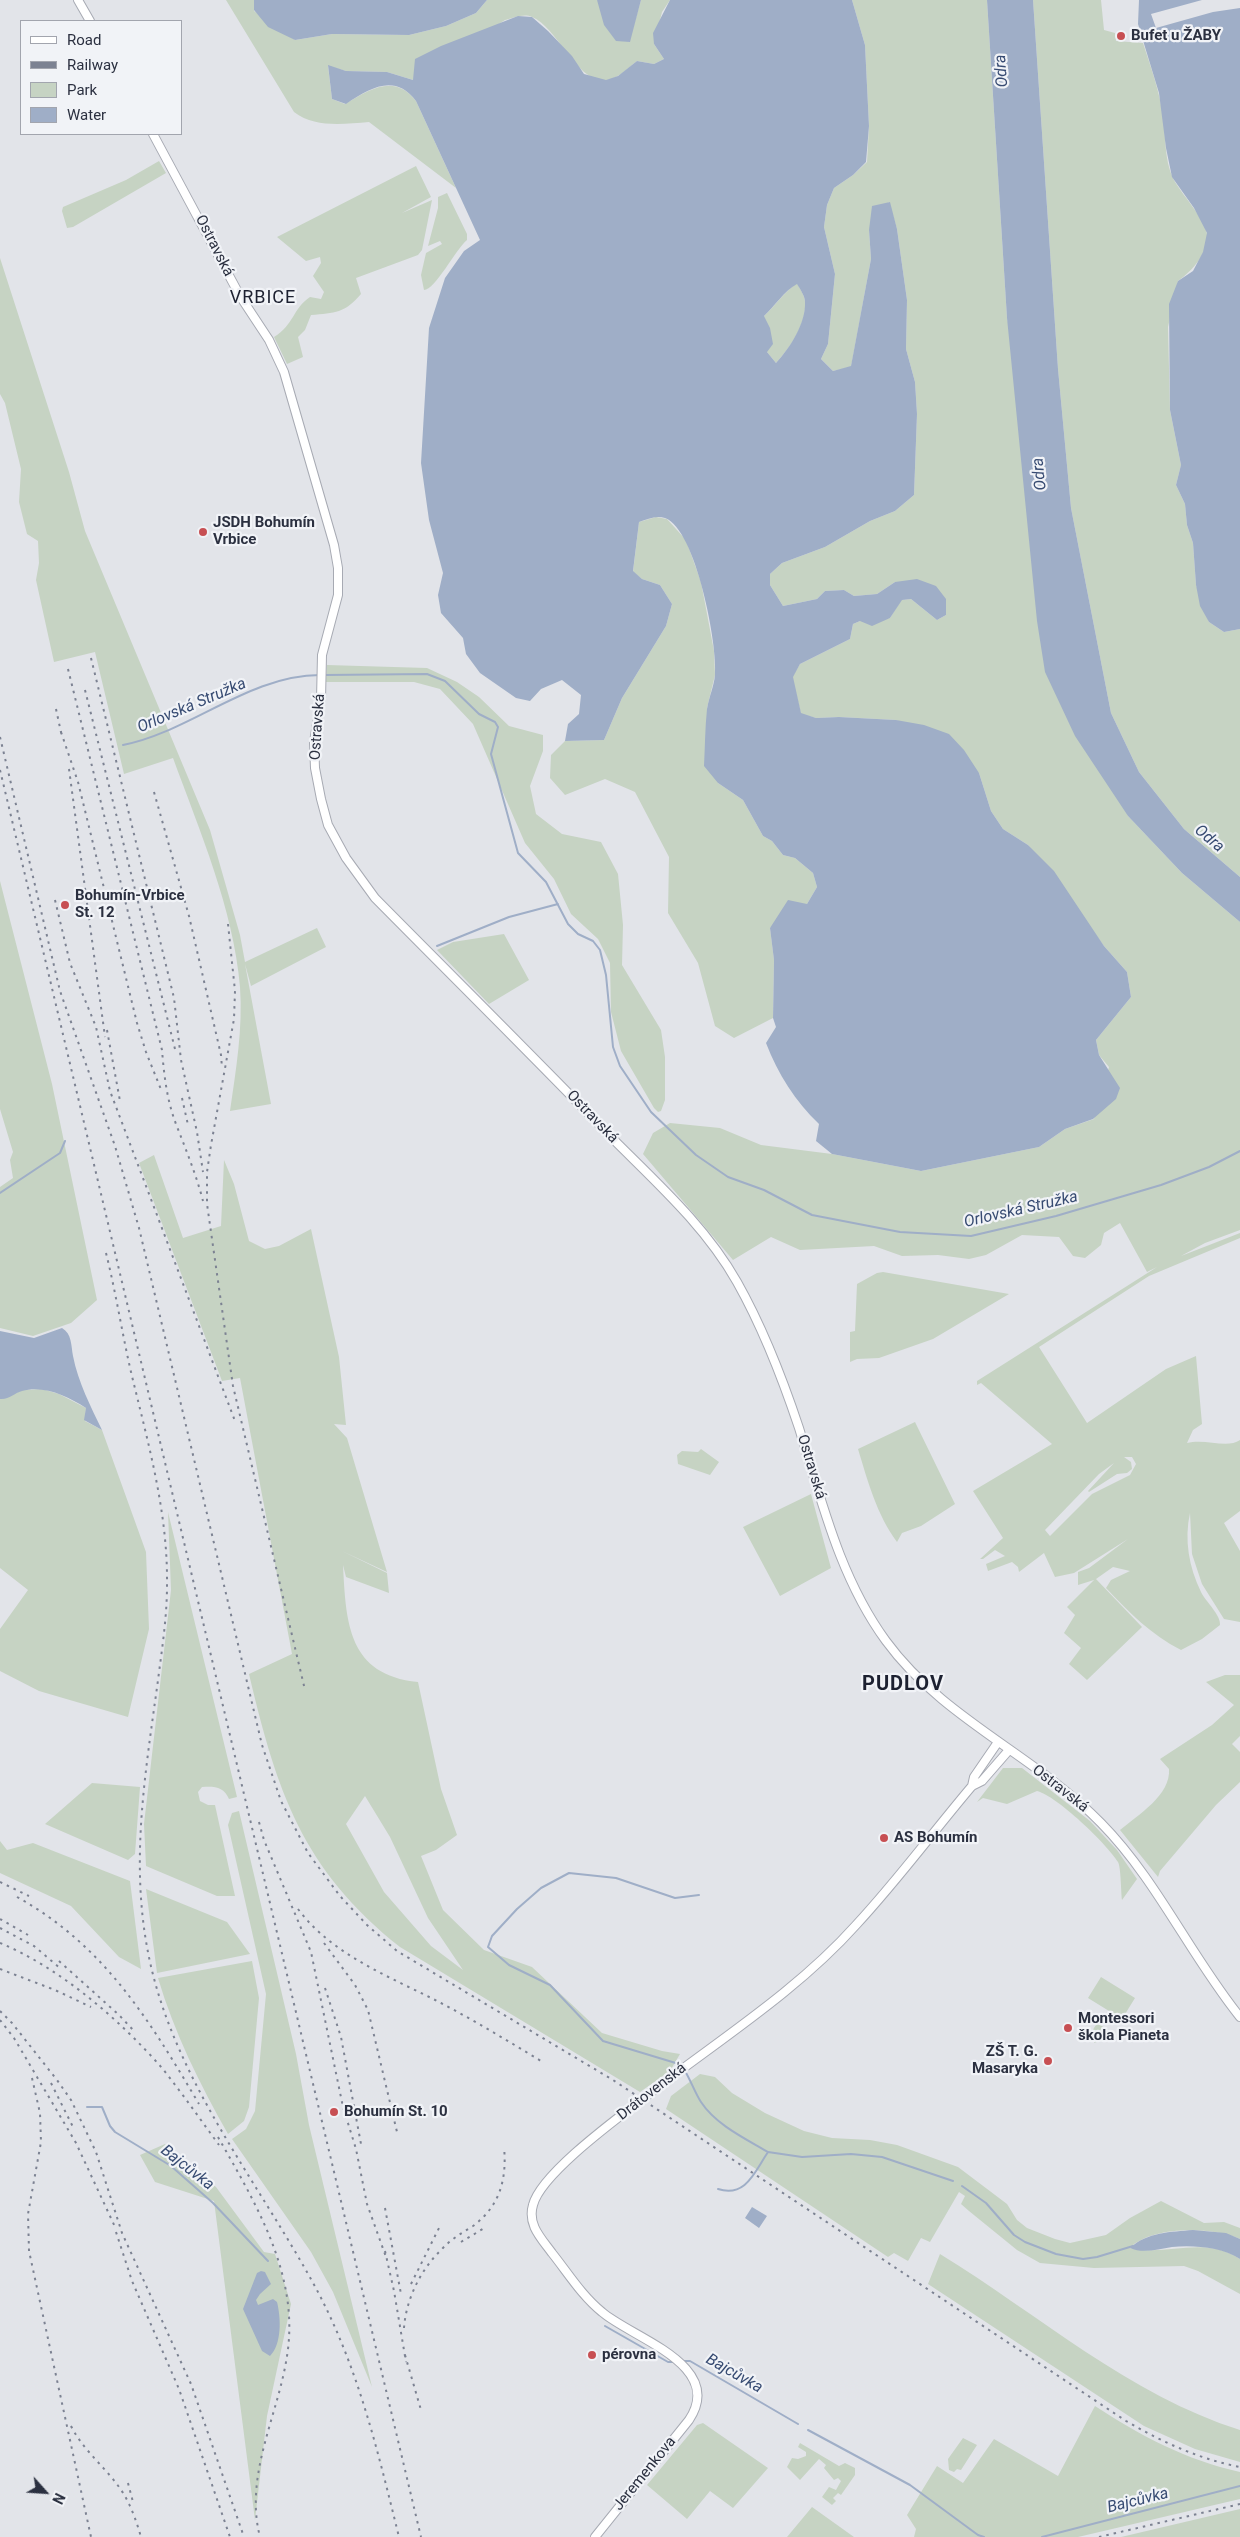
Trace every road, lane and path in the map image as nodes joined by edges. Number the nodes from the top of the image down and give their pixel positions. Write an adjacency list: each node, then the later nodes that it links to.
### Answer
1 (78, 0): 2 (main road)
2 (89, 20)
3 (154, 135): 4 (main road, Ostravská)
4 (998, 1742): 5 (main road, Ostravská); 6 (main road, Drátovenská)
5 (1009, 1750): 6 (main road, Drátovenská); 7 (main road, Ostravská)
6 (972, 1786): 8 (main road, Drátovenská)
7 (1240, 2017)
8 (694, 2411): 9 (main road, Jeremenkova)
9 (595, 2537)

